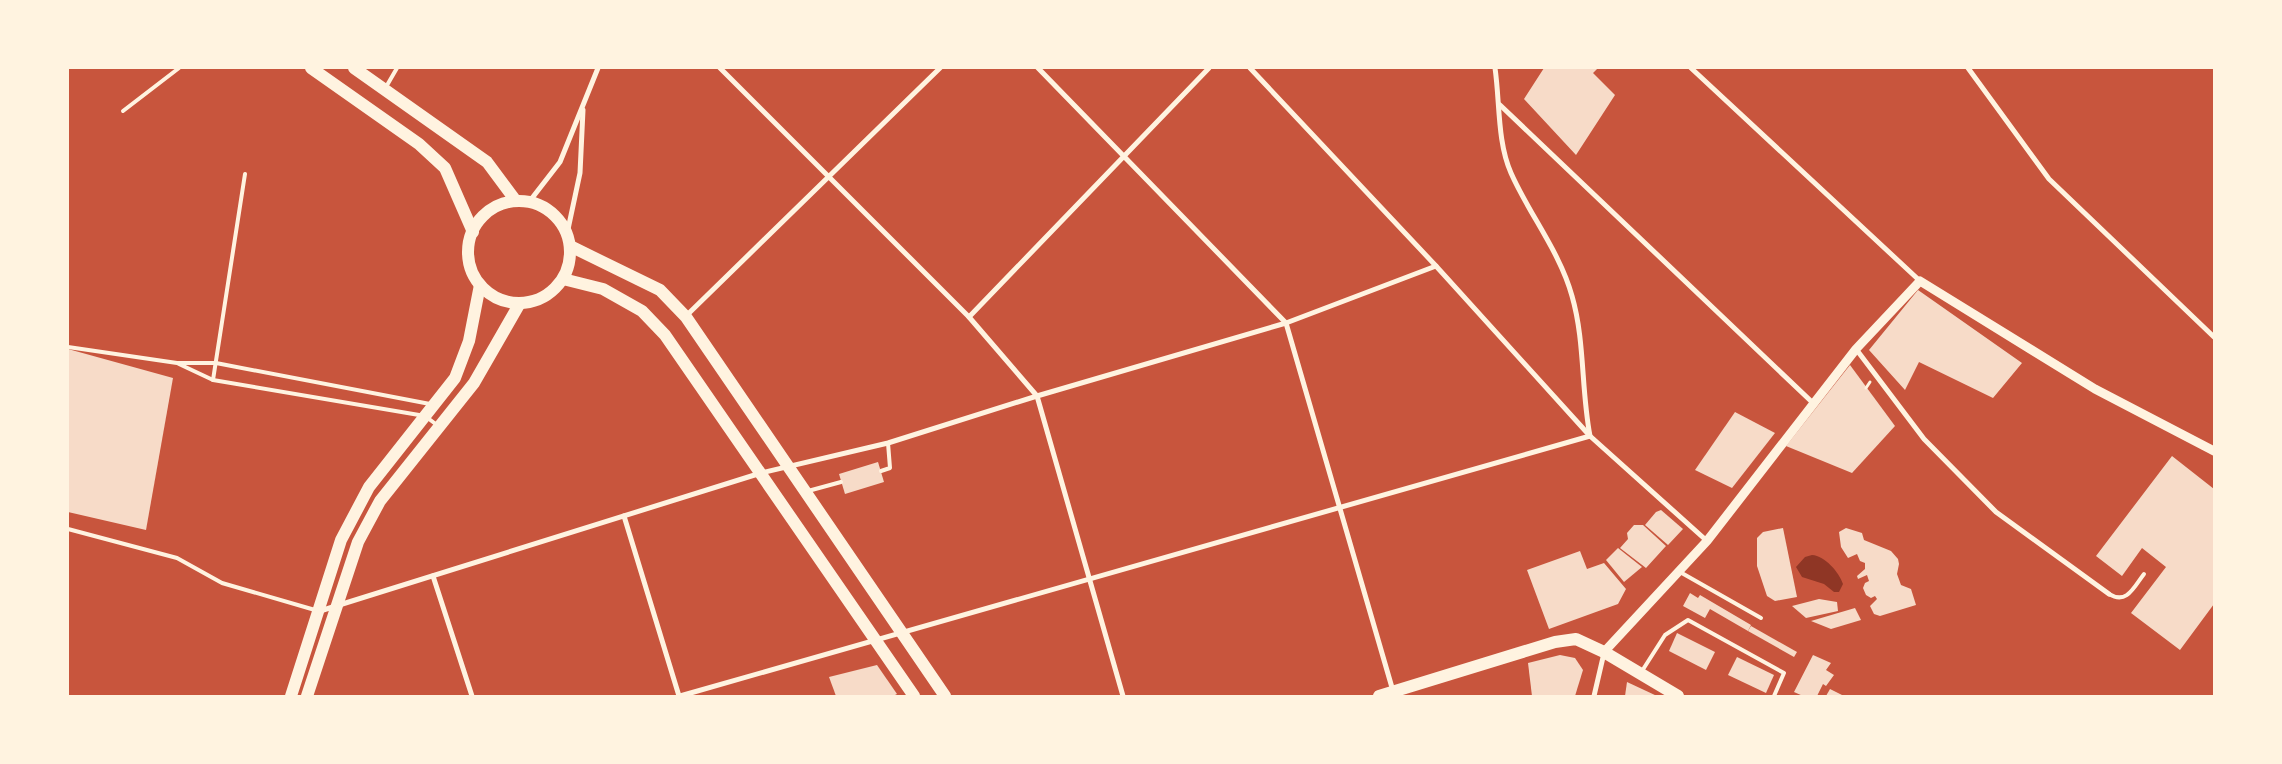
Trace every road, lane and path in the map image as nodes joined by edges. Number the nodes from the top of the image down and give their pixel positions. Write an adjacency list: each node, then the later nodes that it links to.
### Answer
1 (179, 68): 17 (lane)
2 (311, 68): 23 (main road)
3 (354, 68): 14 (main road)
4 (397, 68): 14 (lane)
5 (598, 68): 16 (street)
6 (720, 68): 20 (street)
7 (940, 68): 20 (street)
8 (1038, 68): 18 (street)
9 (1209, 68): 18 (street)
10 (1250, 68): 25 (street)
11 (1495, 68): 15 (street)
12 (1691, 68): 27 (street)
13 (1968, 68): 33 (street)
14 (385, 89): 21 (main road)
15 (1500, 105): 40 (street); 45 (street)
16 (583, 107): 22 (street); 24 (street)
17 (124, 111)
18 (1124, 156): 31 (street); 32 (street)
19 (245, 174): 37 (lane)
20 (829, 177): 30 (street); 31 (street)
21 (516, 201): 22 (main road); 23 (main road)
22 (530, 202): 24 (main road)
23 (473, 232): 28 (main road)
24 (568, 240): 26 (main road); 30 (main road)
25 (1436, 266): 32 (street); 45 (street)
26 (563, 278): 29 (main road); 50 (main road)
27 (1920, 280): 35 (street); 47 (street)
28 (480, 285): 29 (main road); 41 (main road)
29 (520, 303): 42 (main road)
30 (686, 317): 48 (main road)
31 (969, 317): 39 (street)
32 (1286, 323): 39 (street); 53 (street)
33 (2214, 337)
34 (68, 347): 36 (lane)
35 (1856, 349): 40 (street); 61 (street)
36 (176, 363): 37 (lane); 38 (lane)
37 (216, 363): 38 (lane); 41 (lane)
38 (213, 380): 43 (lane)
39 (1037, 396): 46 (street); 60 (street)
40 (1813, 403): 56 (street)
41 (434, 404): 42 (lane); 43 (main road)
42 (448, 415): 44 (main road)
43 (425, 416): 44 (lane); 63 (main road)
44 (439, 426): 62 (main road)
45 (1590, 436): 53 (street); 56 (street)
46 (888, 443): 48 (street); 49 (lane)
47 (2214, 451)
48 (787, 465): 50 (street); 52 (main road)
49 (880, 471)
50 (760, 473): 54 (street); 66 (main road)
51 (841, 482): 52 (lane)
52 (806, 492): 65 (main road)
53 (1339, 507): 60 (street); 69 (street)
54 (624, 516): 59 (street); 73 (street)
55 (68, 529): 63 (lane)
56 (1707, 541): 57 (street)
57 (1678, 571): 64 (lane); 67 (street)
58 (2144, 574): 61 (lane)
59 (433, 576): 62 (street); 72 (street)
60 (1090, 580): 65 (street); 76 (street)
61 (2109, 594)
62 (337, 606): 63 (street); 71 (main road)
63 (320, 611): 70 (main road)
64 (1760, 618)
65 (901, 633): 66 (street); 75 (main road)
66 (875, 641): 73 (street); 74 (main road)
67 (1604, 652): 68 (main road); 69 (main road); 78 (street)
68 (1640, 674): 79 (main road); 80 (lane)
69 (1394, 694): 77 (main road)
70 (291, 696)
71 (307, 696)
72 (472, 696)
73 (679, 696)
74 (914, 696)
75 (944, 696)
76 (1123, 696)
77 (1379, 696)
78 (1594, 696)
79 (1678, 696)
80 (1774, 696)

